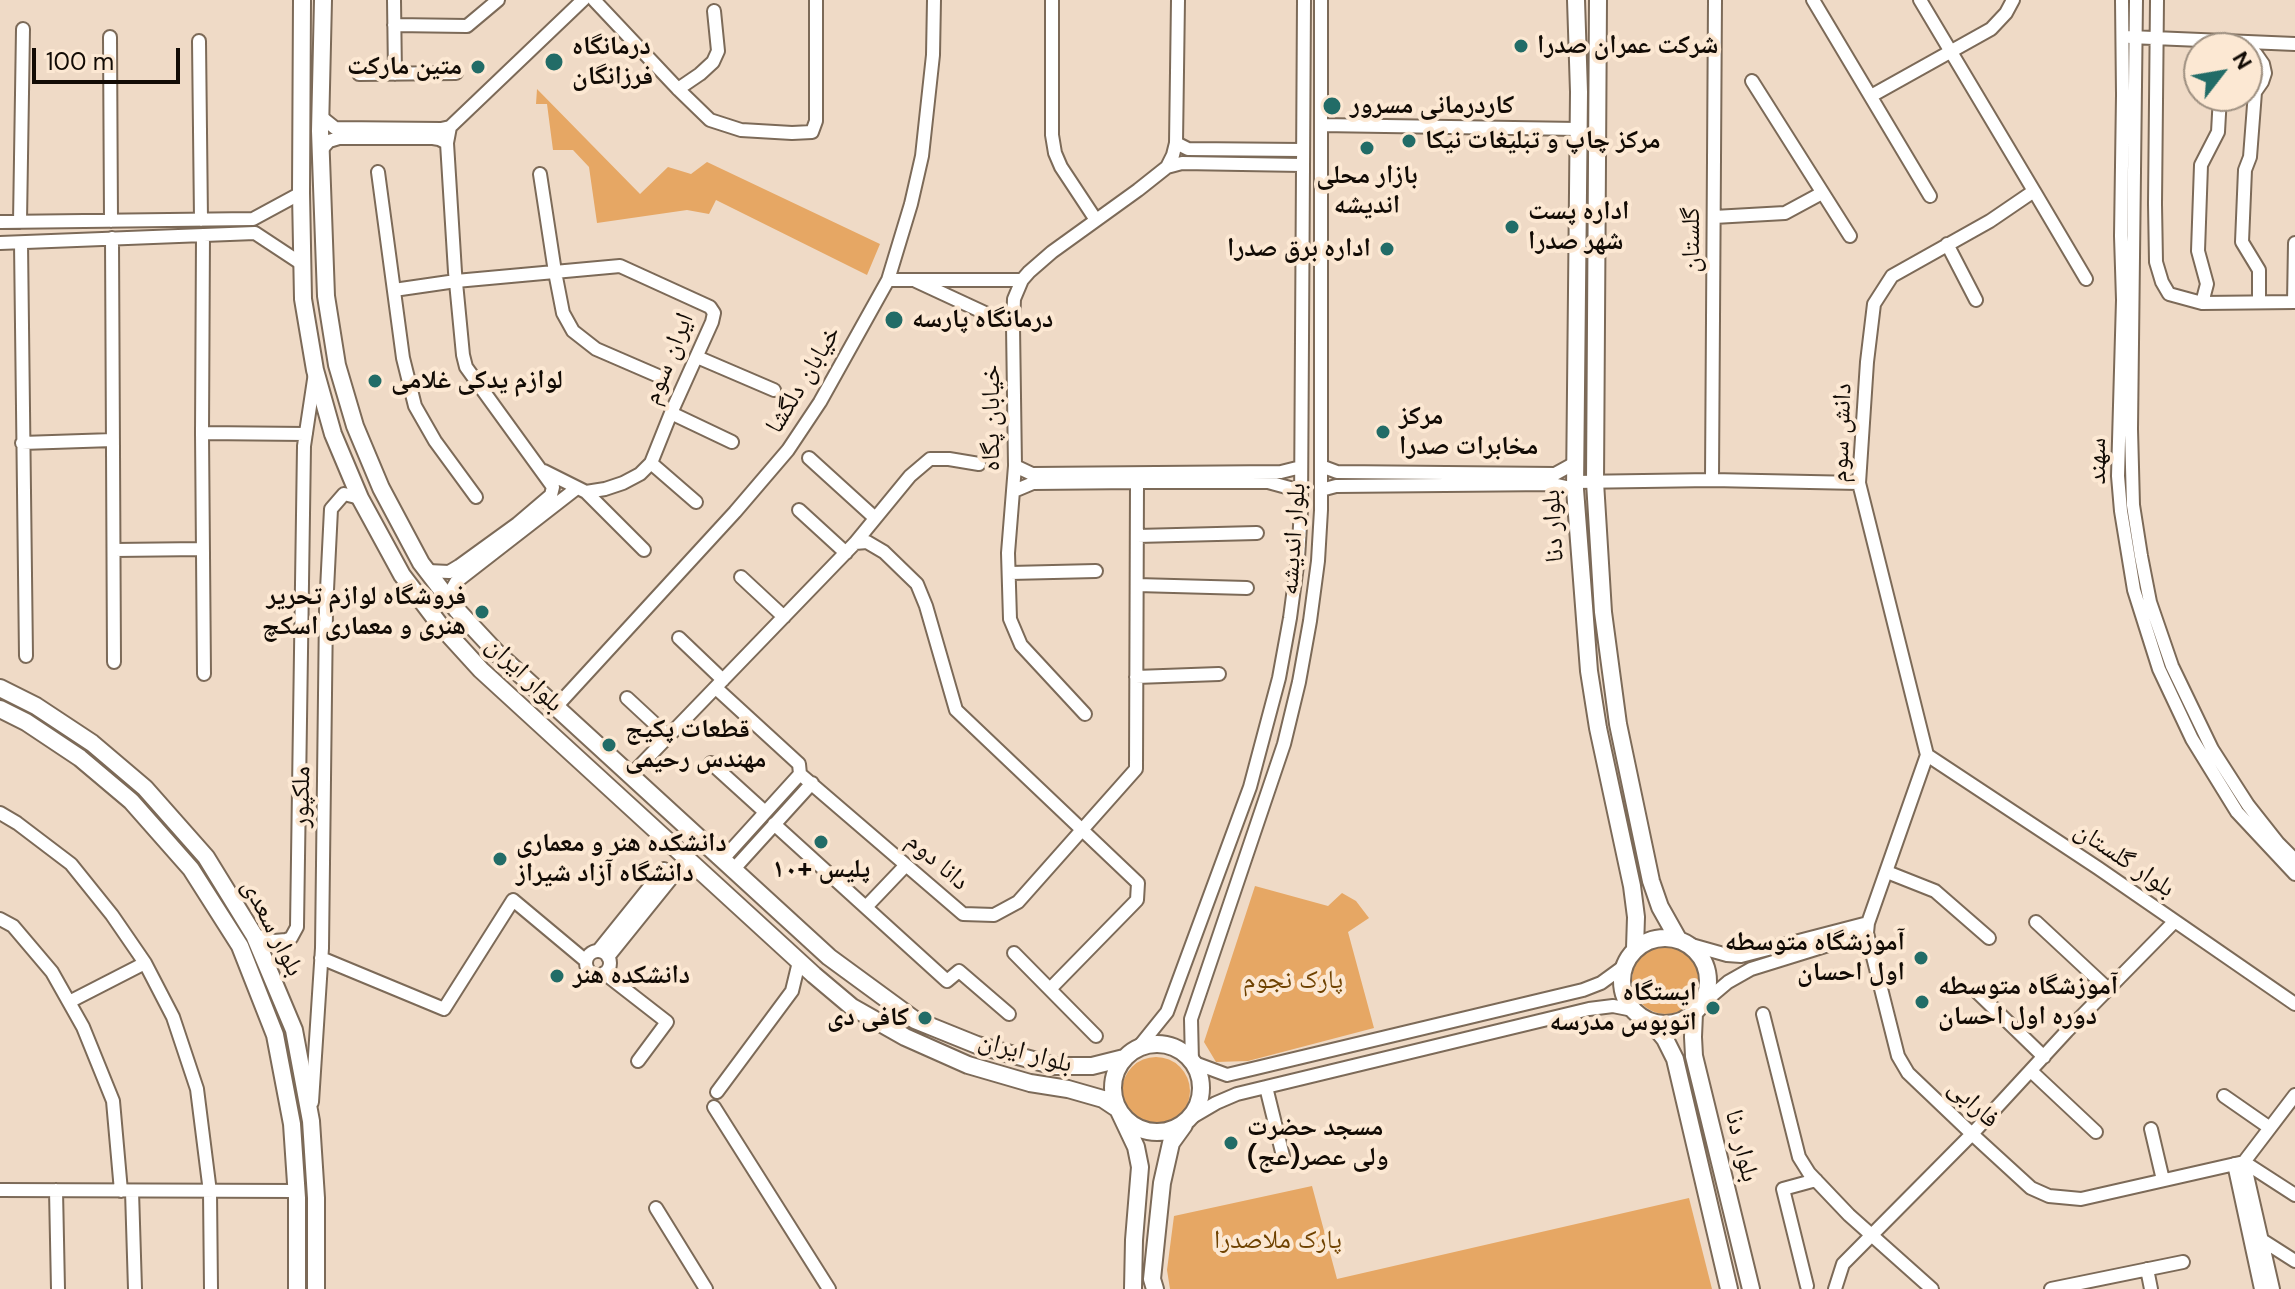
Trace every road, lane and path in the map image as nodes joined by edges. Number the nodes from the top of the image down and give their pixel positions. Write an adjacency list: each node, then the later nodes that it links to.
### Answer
1 (302, 0): 32 (main road, بلوار ایران)
2 (323, 0): 33 (main road, بلوار ایران)
3 (394, 0): 23 (street)
4 (498, 0): 23 (street)
5 (583, 0): 45 (street)
6 (594, 0): 39 (street)
7 (816, 0): 39 (street)
8 (934, 0): 76 (street, خیابان دلگشا)
9 (1052, 0): 61 (street)
10 (1178, 0): 48 (street)
11 (1304, 0): 50 (street, بلوار اندیشه)
12 (1321, 0): 44 (street, بلوار اندیشه)
13 (1576, 0): 46 (main road, بلوار دنا)
14 (1598, 0): 105 (main road, بلوار دنا)
15 (1715, 0): 59 (street, گلستان)
16 (1813, 0): 40 (street)
17 (1920, 0): 34 (street)
18 (2013, 0): 34 (street)
19 (2122, 0): 26 (street, سهند)
20 (2136, 0): 26 (street, سهند)
21 (2157, 0): 27 (street)
22 (714, 11): 39 (street)
23 (394, 25): 37 (street)
24 (23, 29): 64 (street)
25 (110, 37): 62 (street)
26 (2129, 37): 27 (street); 154 (street, سهند); 158 (street, سهند)
27 (2157, 39): 28 (street); 83 (street)
28 (2183, 40)
29 (199, 41): 60 (street)
30 (2263, 43): 31 (street)
31 (2295, 44)
32 (302, 48): 33 (main road); 56 (main road, بلوار ایران)
33 (321, 49): 43 (main road, بلوار ایران)
34 (1950, 51): 40 (street); 55 (street)
35 (456, 73): 37 (street)
36 (359, 74): 37 (street)
37 (395, 74)
38 (1752, 81): 57 (street)
39 (678, 89)
40 (1871, 96): 58 (street)
41 (2219, 112): 83 (street)
42 (2253, 112): 81 (street)
43 (320, 116): 45 (street); 49 (main road, بلوار ایران)
44 (1321, 125): 46 (street); 100 (street, بلوار اندیشه)
45 (450, 127): 47 (street)
46 (1578, 129): 97 (main road, بلوار دنا)
47 (447, 143): 49 (street); 78 (street)
48 (1176, 143): 50 (street); 52 (street)
49 (321, 150): 123 (main road, بلوار ایران)
50 (1302, 150): 51 (street, بلوار اندیشه)
51 (1302, 165): 52 (street); 101 (street, بلوار اندیشه)
52 (1167, 167): 61 (street)
53 (378, 172): 79 (street)
54 (540, 174): 73 (street)
55 (2034, 191): 71 (street, دانش سوم); 75 (street)
56 (301, 193): 60 (street); 72 (main road, بلوار ایران)
57 (1822, 193): 59 (street); 66 (street)
58 (1930, 196)
59 (1714, 217): 103 (street, گلستان)
60 (201, 220): 62 (street)
61 (1096, 220): 77 (street)
62 (111, 221): 64 (street)
63 (0, 222): 64 (street)
64 (20, 222)
65 (203, 235): 67 (street); 72 (street); 90 (street)
66 (1850, 236)
67 (112, 238): 69 (street); 92 (street)
68 (0, 243): 69 (street)
69 (21, 243): 94 (street)
70 (2295, 243): 82 (street)
71 (1947, 244): 80 (street); 106 (street, دانش سوم)
72 (302, 264): 86 (main road, بلوار ایران)
73 (555, 272): 78 (street, ایران سوم); 85 (street, ایران سوم); 87 (street)
74 (913, 279): 76 (street); 77 (street); 84 (street)
75 (2086, 279)
76 (888, 280): 140 (street, خیابان دلگشا)
77 (1022, 280): 84 (street, خیابان پگاه)
78 (456, 281): 79 (street, ایران سوم); 102 (street)
79 (394, 290): 112 (street)
80 (1976, 300)
81 (2259, 302): 82 (street); 83 (street)
82 (2294, 302)
83 (2202, 303)
84 (1013, 326): 99 (street, خیابان پگاه)
85 (697, 357): 88 (street); 89 (street, ایران سوم)
86 (315, 370): 91 (street, ملکپور); 113 (main road, بلوار ایران)
87 (663, 378)
88 (774, 390)
89 (671, 413): 93 (street); 96 (street, ایران سوم)
90 (202, 433): 91 (street); 120 (street)
91 (306, 434): 164 (street, ملکپور)
92 (113, 440): 94 (street); 121 (street)
93 (732, 442)
94 (22, 443): 132 (street)
95 (809, 458): 116 (street)
96 (651, 463): 108 (street); 114 (street)
97 (1575, 463): 100 (street); 107 (main road, بلوار دنا)
98 (979, 464): 116 (street)
99 (1015, 466): 101 (street); 110 (street, خیابان پگاه)
100 (1321, 466): 109 (street, بلوار اندیشه)
101 (1301, 467): 111 (street, بلوار اندیشه)
102 (546, 475): 108 (street); 123 (street)
103 (1712, 480): 105 (street); 106 (street)
104 (1137, 482): 110 (street); 111 (street); 118 (street)
105 (1595, 482): 107 (street); 166 (main road, بلوار دنا)
106 (1859, 483): 144 (street, دانش سوم)
107 (1575, 486): 109 (street); 167 (main road, بلوار دنا)
108 (581, 490): 122 (street); 129 (street)
109 (1321, 490): 192 (street, بلوار اندیشه)
110 (1014, 491): 125 (street, خیابان پگاه)
111 (1301, 491): 188 (street, بلوار اندیشه)
112 (476, 497)
113 (360, 498): 153 (main road, بلوار ایران); 170 (street, ملکپور)
114 (696, 502)
115 (799, 510): 119 (street)
116 (875, 518): 119 (street)
117 (1257, 533): 118 (street)
118 (1137, 536): 127 (street)
119 (850, 548): 130 (street); 152 (street)
120 (203, 549): 121 (street); 134 (street)
121 (114, 550): 133 (street)
122 (644, 550)
123 (428, 571): 129 (main road, بلوار ایران)
124 (1096, 571): 125 (street)
125 (1010, 573): 142 (street, خیابان پگاه)
126 (741, 577): 130 (street)
127 (1137, 585): 128 (street); 136 (street)
128 (1247, 588)
129 (453, 605): 140 (main road, بلوار ایران)
130 (784, 617): 137 (street)
131 (679, 638): 137 (street, دانا دوم)
132 (26, 656)
133 (114, 662)
134 (204, 674)
135 (1219, 674): 136 (street)
136 (1136, 677): 152 (street, دانا دوم)
137 (720, 684): 143 (street); 146 (street, دانا دوم)
138 (0, 688): 164 (main road, بلوار سعدی)
139 (627, 698): 143 (street)
140 (555, 708): 147 (main road, بلوار ایران)
141 (0, 709): 214 (main road, بلوار سعدی)
142 (1085, 714)
143 (668, 736): 147 (street)
144 (1927, 755): 157 (street); 161 (street, بلوار گلستان)
145 (711, 763): 149 (street)
146 (800, 774): 148 (street, دانا دوم); 149 (street)
147 (630, 776): 155 (main road, بلوار ایران)
148 (812, 783): 151 (street); 156 (street, دانا دوم)
149 (765, 812): 155 (street)
150 (0, 813): 173 (street)
151 (774, 824): 155 (street); 159 (street)
152 (1082, 830): 156 (street, دانا دوم); 176 (street)
153 (687, 859): 169 (street); 172 (main road, بلوار ایران)
154 (2295, 860)
155 (727, 865): 187 (main road, بلوار ایران)
156 (906, 865): 159 (street)
157 (1887, 872): 163 (street); 165 (street)
158 (2295, 874)
159 (866, 907): 183 (street)
160 (0, 919): 179 (street)
161 (2175, 921): 177 (street); 180 (street, بلوار گلستان)
162 (2036, 922): 177 (street)
163 (1868, 928): 166 (street); 181 (street); 206 (street, فارابی)
164 (254, 935): 202 (main road, بلوار سعدی)
165 (1989, 938)
166 (1683, 942): 167 (main road); 181 (main road)
167 (1635, 948): 174 (main road)
168 (1014, 953): 176 (street)
169 (603, 954): 171 (street); 175 (street)
170 (321, 958): 171 (street); 202 (street, ملکپور)
171 (586, 961): 175 (street)
172 (799, 962): 193 (main road, بلوار ایران); 196 (street)
173 (145, 963): 179 (street); 215 (street)
174 (1623, 967): 182 (main road); 192 (street)
175 (604, 973): 191 (street)
176 (1050, 989): 186 (street)
177 (2108, 989): 189 (street)
178 (1977, 992): 189 (street)
179 (69, 1002): 213 (street)
180 (2295, 1004)
181 (1698, 1009): 185 (main road); 235 (main road, بلوار دنا)
182 (1633, 1010): 185 (main road); 195 (street)
183 (1009, 1014)
184 (1763, 1014): 209 (street)
185 (1652, 1023): 234 (main road, بلوار دنا)
186 (1096, 1036)
187 (977, 1045): 190 (main road, بلوار ایران); 193 (main road)
188 (1138, 1048): 190 (main road); 192 (main road)
189 (2044, 1057): 194 (street)
190 (1124, 1058): 200 (main road)
191 (638, 1061)
192 (1192, 1062): 201 (main road)
193 (968, 1065): 200 (main road, بلوار ایران)
194 (2031, 1071): 205 (street); 206 (street)
195 (1266, 1087): 201 (street); 207 (street)
196 (717, 1092)
197 (2224, 1096): 203 (street)
198 (2295, 1097): 203 (street)
199 (714, 1107): 231 (street)
200 (1118, 1109): 201 (main road); 232 (main road)
201 (1187, 1120): 233 (main road)
202 (311, 1121): 229 (main road, بلوار سعدی)
203 (2270, 1128): 208 (street)
204 (2151, 1129): 210 (street)
205 (2096, 1132)
206 (1972, 1134): 210 (street, فارابی); 218 (street)
207 (1283, 1156)
208 (2239, 1163): 210 (street, فارابی); 216 (street); 219 (street); 240 (street)
209 (1816, 1180): 218 (street); 223 (street)
210 (2163, 1180)
211 (0, 1190): 212 (street)
212 (56, 1190): 213 (street); 225 (street)
213 (126, 1191): 215 (street); 226 (street)
214 (297, 1191): 215 (street); 228 (main road, بلوار سعدی)
215 (210, 1192): 227 (street)
216 (2295, 1195)
217 (656, 1208): 230 (street)
218 (1871, 1235): 236 (street); 237 (street)
219 (2262, 1240): 220 (street); 241 (street)
220 (2295, 1261)
221 (2183, 1262): 222 (street)
222 (2147, 1269): 224 (street); 239 (street)
223 (1807, 1286)
224 (2077, 1286): 238 (street)
225 (58, 1289)
226 (135, 1289)
227 (211, 1289)
228 (297, 1289)
229 (316, 1289)
230 (706, 1289)
231 (829, 1289)
232 (1133, 1289)
233 (1155, 1289)
234 (1729, 1289)
235 (1751, 1289)
236 (1835, 1289)
237 (1932, 1289)
238 (2051, 1289)
239 (2151, 1289)
240 (2261, 1289)
241 (2273, 1289)

